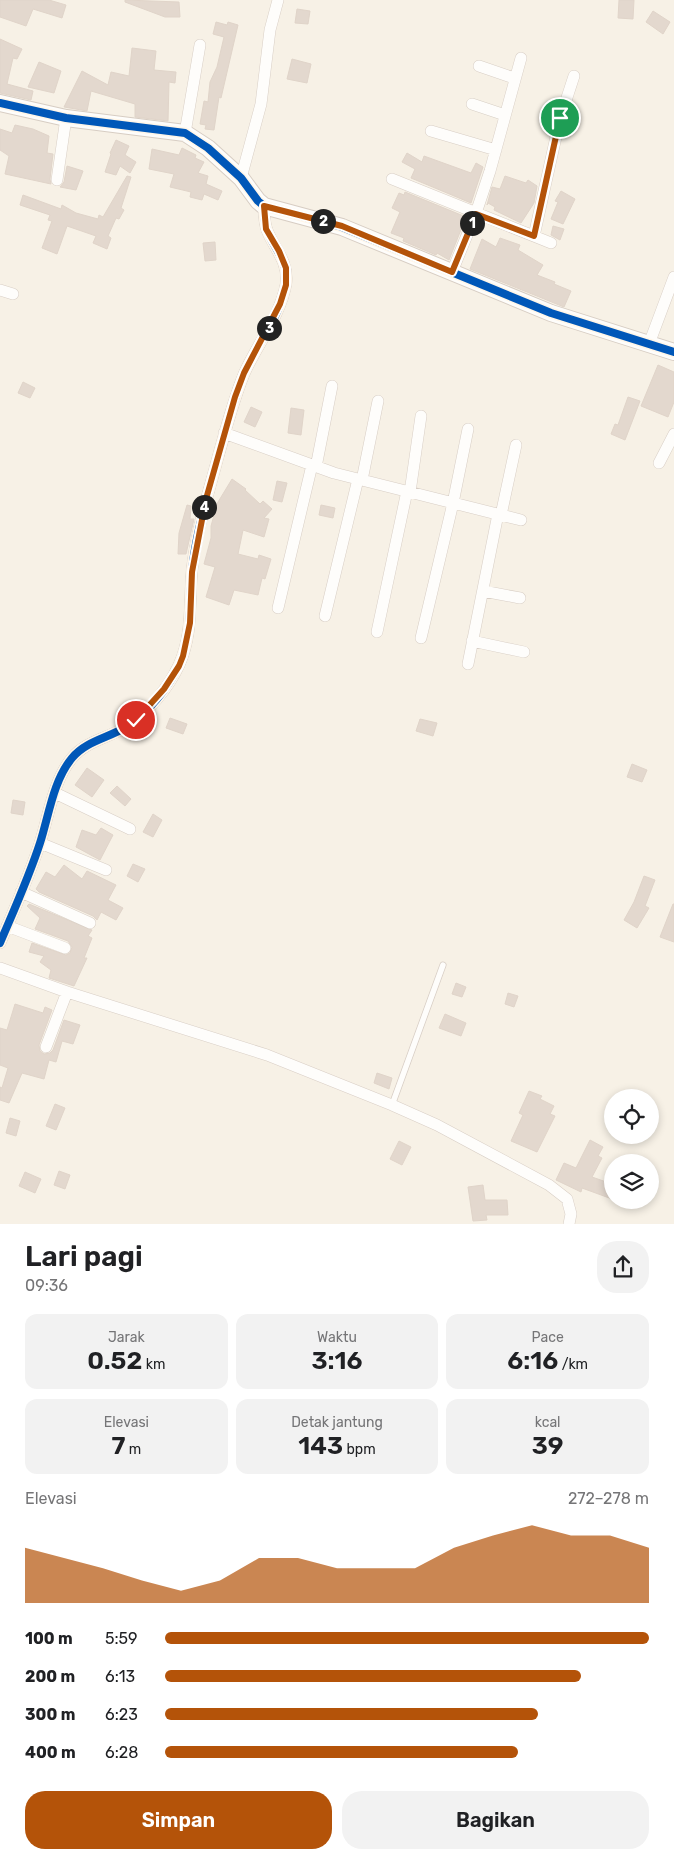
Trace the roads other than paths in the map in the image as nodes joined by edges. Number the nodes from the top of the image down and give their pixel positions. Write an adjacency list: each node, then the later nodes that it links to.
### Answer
1 (278, 0): 14 (street)
2 (200, 45): 12 (street)
3 (521, 58): 6 (street)
4 (479, 66): 6 (street)
5 (574, 76): 19 (street)
6 (514, 78): 9 (street)
7 (0, 103): 10 (street)
8 (472, 104): 9 (street)
9 (505, 115): 13 (street)
10 (66, 118): 12 (street); 16 (street)
11 (430, 131): 13 (street)
12 (185, 133): 14 (street)
13 (496, 150): 18 (street)
14 (241, 178): 17 (street)
15 (392, 179): 18 (street)
16 (57, 180)
17 (264, 206): 21 (street); 31 (street)
18 (476, 214): 19 (street); 21 (street)
19 (534, 236): 20 (street)
20 (551, 243)
21 (452, 272): 25 (street)
22 (674, 277): 25 (street)
23 (0, 290): 24 (street)
24 (13, 294)
25 (649, 344): 26 (street)
26 (674, 352)
27 (332, 386): 35 (street)
28 (378, 401): 36 (street)
29 (422, 416): 37 (street)
30 (468, 429): 38 (street)
31 (224, 432): 35 (street); 50 (street)
32 (674, 434): 34 (street)
33 (516, 445): 39 (street)
34 (659, 464)
35 (314, 466): 36 (street); 43 (street)
36 (360, 480): 37 (street); 44 (street)
37 (409, 492): 38 (street); 45 (street)
38 (453, 503): 39 (street); 46 (street)
39 (499, 515): 40 (street); 41 (street)
40 (521, 520)
41 (482, 591): 42 (street); 47 (street)
42 (520, 598)
43 (278, 608)
44 (326, 616)
45 (377, 632)
46 (421, 638)
47 (472, 641): 48 (street); 49 (street)
48 (524, 652)
49 (468, 664)
50 (54, 793): 51 (street); 52 (street)
51 (130, 829)
52 (40, 842): 53 (street); 54 (street)
53 (106, 870)
54 (21, 892): 55 (street); 56 (street)
55 (90, 923)
56 (8, 926): 57 (street); 58 (street)
57 (0, 943)
58 (65, 948)
59 (443, 965): 63 (lane)
60 (0, 968): 61 (street)
61 (67, 992): 62 (street); 63 (street)
62 (46, 1047)
63 (392, 1105): 64 (street)
64 (569, 1224)

